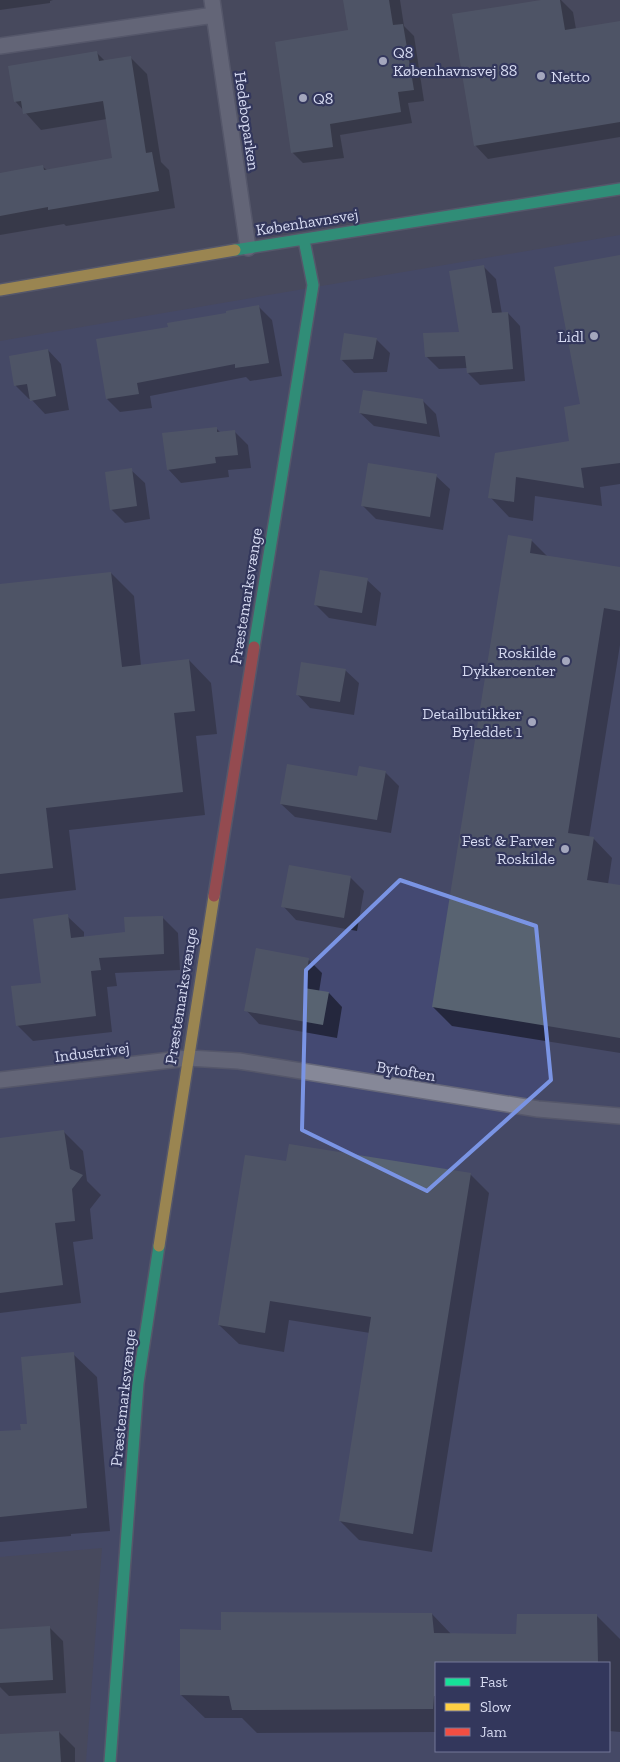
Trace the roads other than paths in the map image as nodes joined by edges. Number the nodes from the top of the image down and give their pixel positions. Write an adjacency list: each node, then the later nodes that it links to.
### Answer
1 (213, 8): 2 (street); 5 (street, Hedeboparken)
2 (0, 46)
3 (620, 189): 4 (street, Københavnsvej)
4 (304, 240): 5 (street, Københavnsvej); 7 (street, Præstemarksvænge)
5 (248, 248): 6 (street, Københavnsvej)
6 (0, 290)
7 (188, 1058): 8 (street, Industrivej); 9 (street, Bytoften); 10 (street, Præstemarksvænge)
8 (0, 1080)
9 (620, 1116)
10 (110, 1762)

